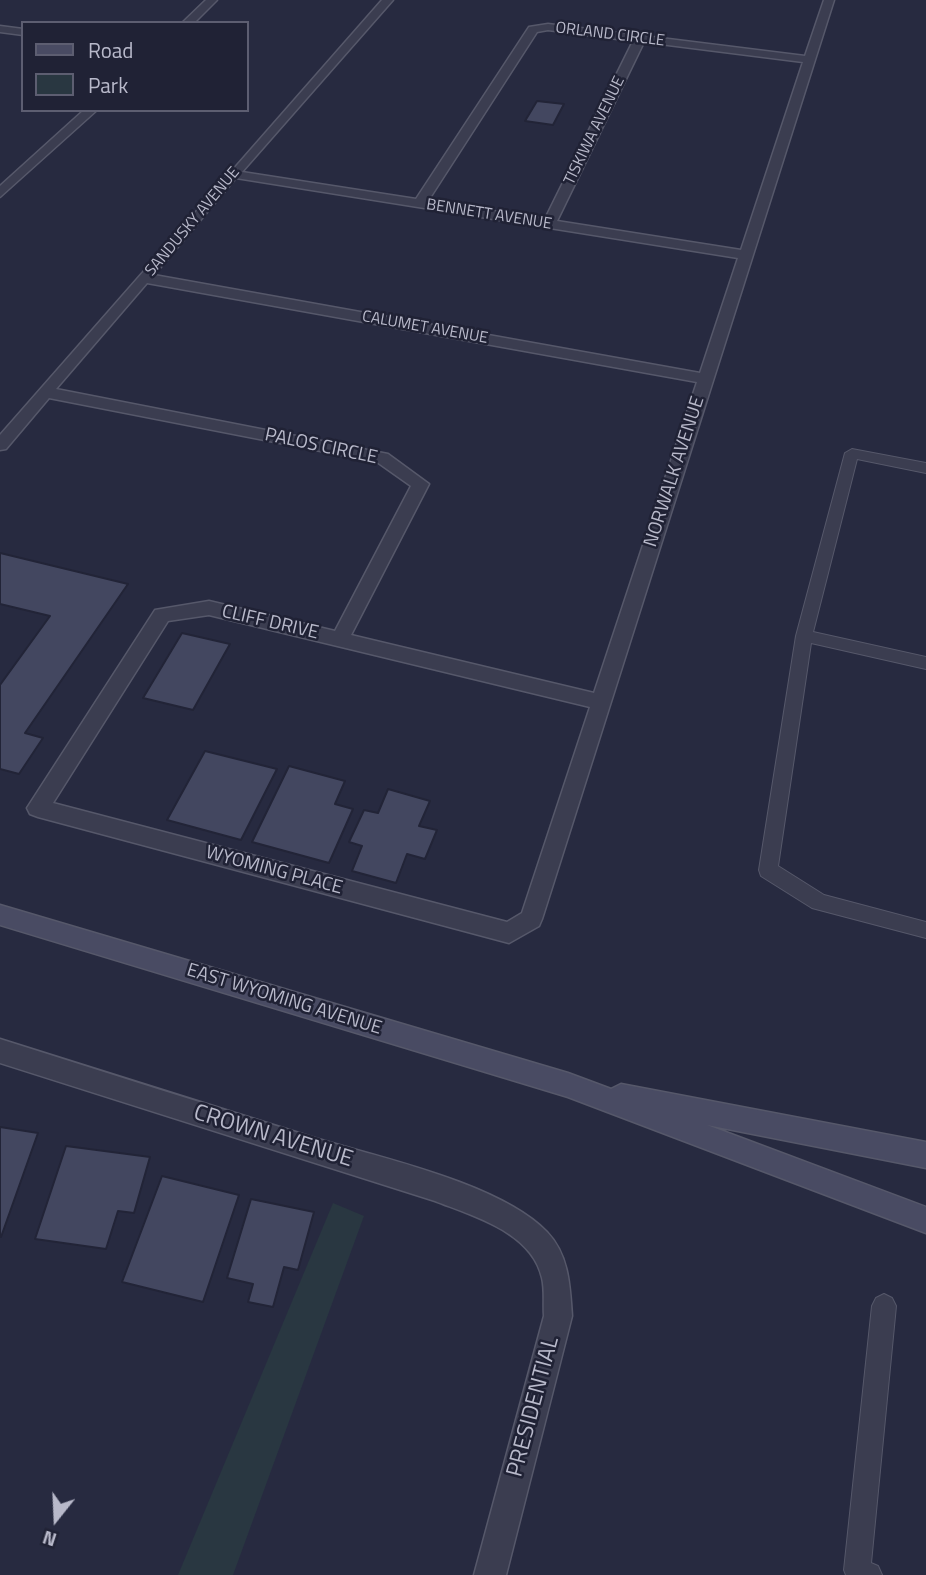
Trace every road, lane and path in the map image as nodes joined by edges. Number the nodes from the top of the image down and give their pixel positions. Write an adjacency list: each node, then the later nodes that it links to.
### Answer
1 (212, 0): 4 (street)
2 (388, 0): 10 (street, SANDUSKY AVENUE)
3 (830, 0): 8 (street, NORWALK AVENUE)
4 (189, 21)
5 (0, 29): 6 (street)
6 (21, 32)
7 (640, 39): 8 (street, ORLAND CIRCLE); 12 (street, ORLAND CIRCLE); 13 (street, TISKIWA AVENUE)
8 (811, 60): 14 (street, NORWALK AVENUE)
9 (89, 112): 11 (street)
10 (233, 174): 12 (street, BENNETT AVENUE); 15 (street, SANDUSKY AVENUE)
11 (0, 193)
12 (419, 204): 13 (street, BENNETT AVENUE)
13 (549, 224): 14 (street, BENNETT AVENUE)
14 (745, 256): 16 (street, NORWALK AVENUE)
15 (145, 278): 16 (street, CALUMET AVENUE); 17 (street, SANDUSKY AVENUE)
16 (705, 379): 23 (street, NORWALK AVENUE)
17 (45, 393): 18 (street, SANDUSKY AVENUE); 21 (street, PALOS CIRCLE)
18 (0, 445)
19 (926, 468): 20 (lane)
20 (804, 636): 22 (lane); 26 (lane)
21 (340, 639): 23 (street, CLIFF DRIVE); 24 (street, CLIFF DRIVE)
22 (926, 663)
23 (600, 702): 27 (street, NORWALK AVENUE)
24 (38, 808): 27 (street, WYOMING PLACE)
25 (0, 915): 29 (street, EAST WYOMING AVENUE)
26 (926, 930)
27 (509, 933)
28 (0, 1051): 32 (street, CROWN AVENUE)
29 (568, 1086): 30 (street, EAST WYOMING AVENUE); 31 (street, EAST WYOMING AVENUE)
30 (926, 1155)
31 (926, 1220)
32 (539, 1240): 34 (street, PRESIDENTIAL)
33 (884, 1306): 35 (lane)
34 (490, 1575)
35 (869, 1575)

